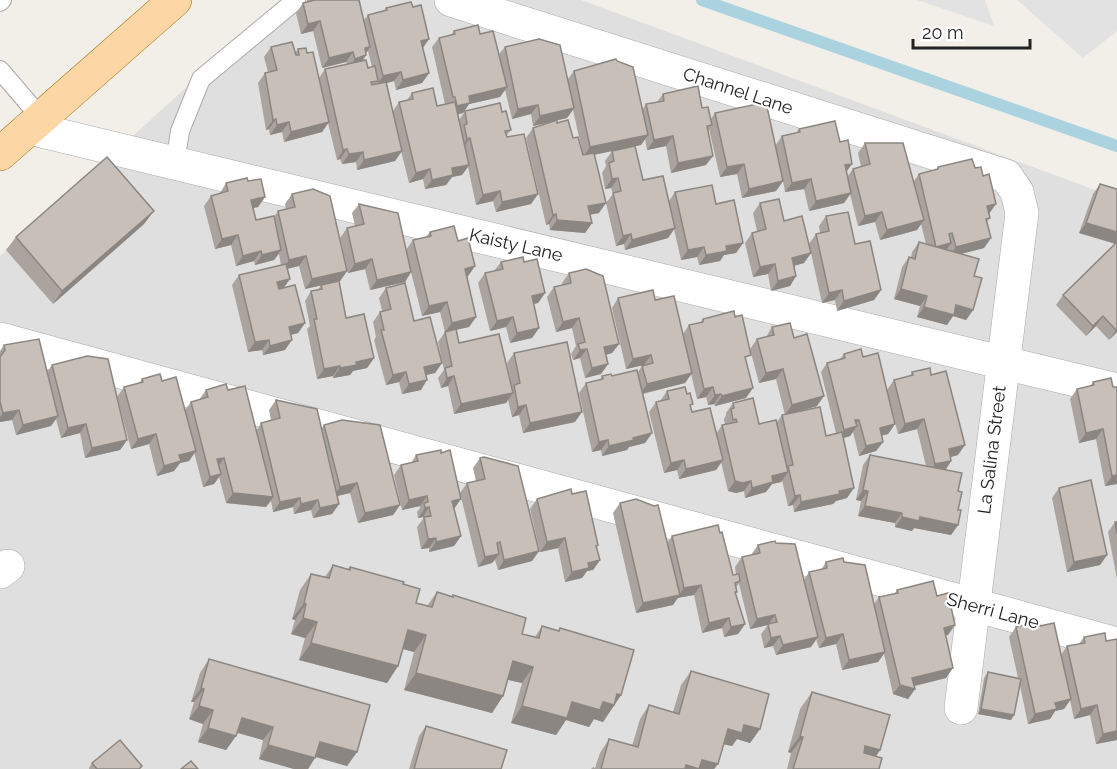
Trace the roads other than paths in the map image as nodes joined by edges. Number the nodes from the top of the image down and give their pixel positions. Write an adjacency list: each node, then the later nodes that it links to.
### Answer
1 (175, 0): 5 (main road)
2 (296, 0): 7 (lane)
3 (451, 0): 8 (street, Channel Lane)
4 (0, 70): 5 (lane)
5 (35, 123): 6 (main road); 7 (street, Kaisty Lane)
6 (0, 154)
7 (175, 163): 10 (street, Kaisty Lane)
8 (1017, 192): 10 (street, La Salina Street)
9 (0, 339): 12 (street, Sherri Lane)
10 (1002, 361): 11 (street); 12 (street, La Salina Street)
11 (1117, 390)
12 (974, 606): 13 (street, Sherri Lane); 14 (street, La Salina Street)
13 (1117, 644)
14 (961, 708)

